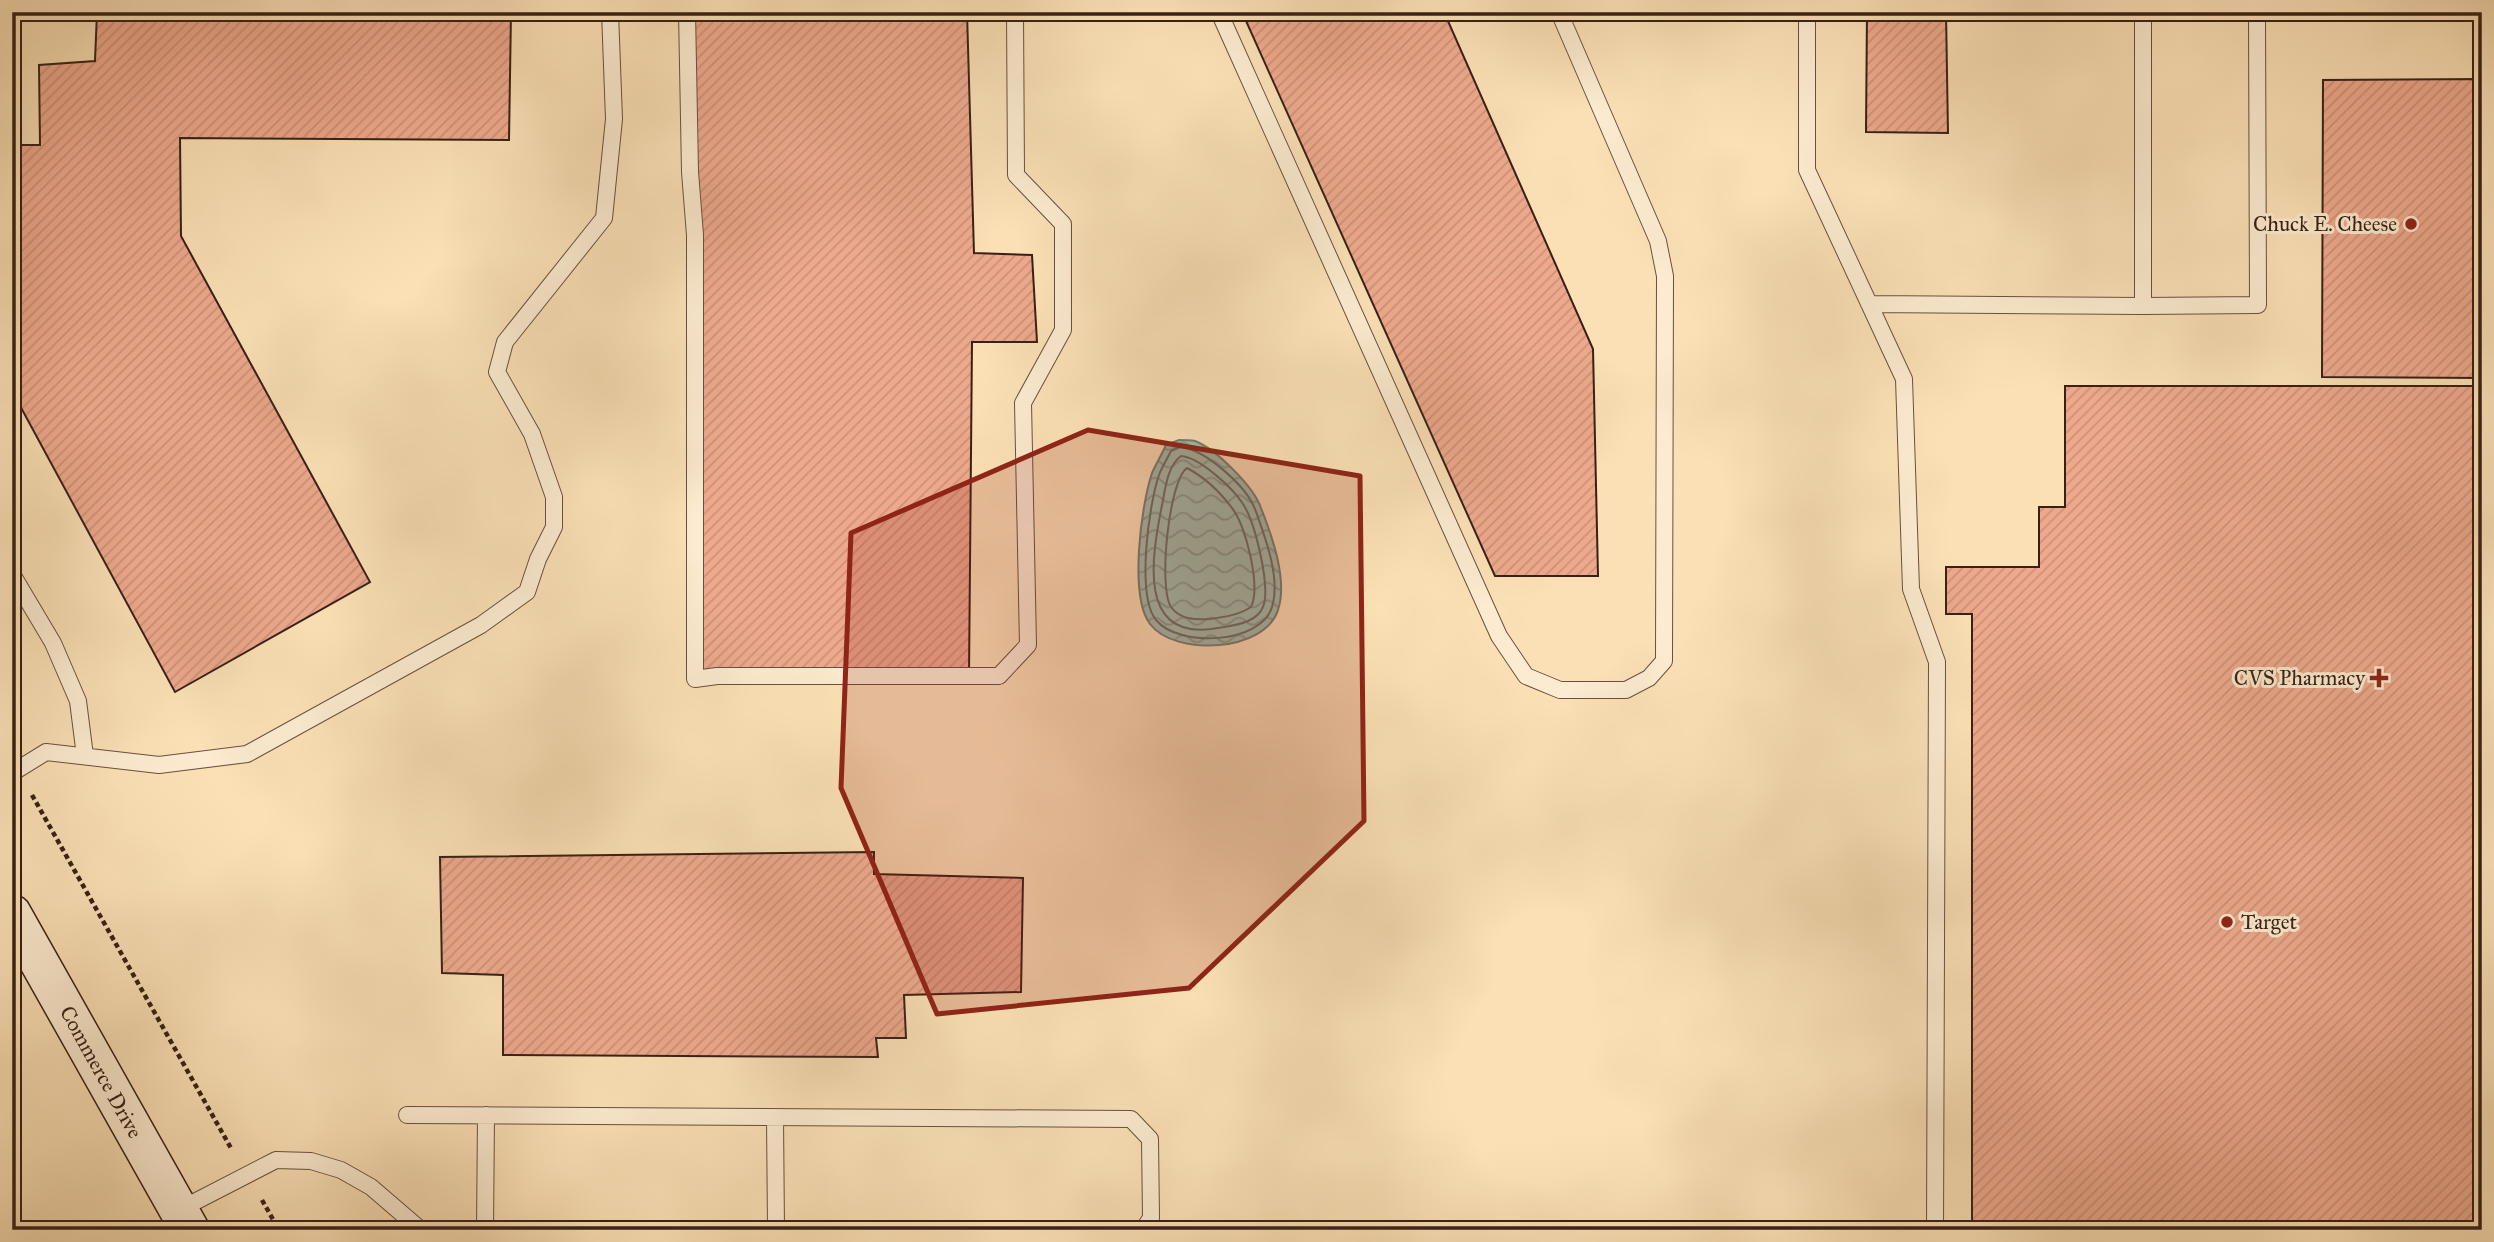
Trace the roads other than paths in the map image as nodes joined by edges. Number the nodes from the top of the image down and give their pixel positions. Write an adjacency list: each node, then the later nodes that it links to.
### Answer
1 (611, 12): 12 (lane)
2 (687, 12): 3 (lane)
3 (1015, 12)
4 (1219, 12): 5 (lane)
5 (1559, 12)
6 (1807, 12): 9 (lane)
7 (2143, 12): 10 (lane)
8 (2257, 12): 10 (lane)
9 (1869, 304): 10 (lane); 23 (lane)
10 (2143, 306)
11 (12, 574): 12 (lane)
12 (85, 756): 13 (lane)
13 (15, 771)
14 (12, 914): 18 (street, Commerce Drive)
15 (407, 1115): 16 (lane)
16 (486, 1115): 17 (lane); 20 (lane)
17 (775, 1116): 21 (lane); 22 (lane)
18 (185, 1220): 19 (lane)
19 (421, 1230)
20 (485, 1230)
21 (776, 1230)
22 (1143, 1230)
23 (1935, 1230)

